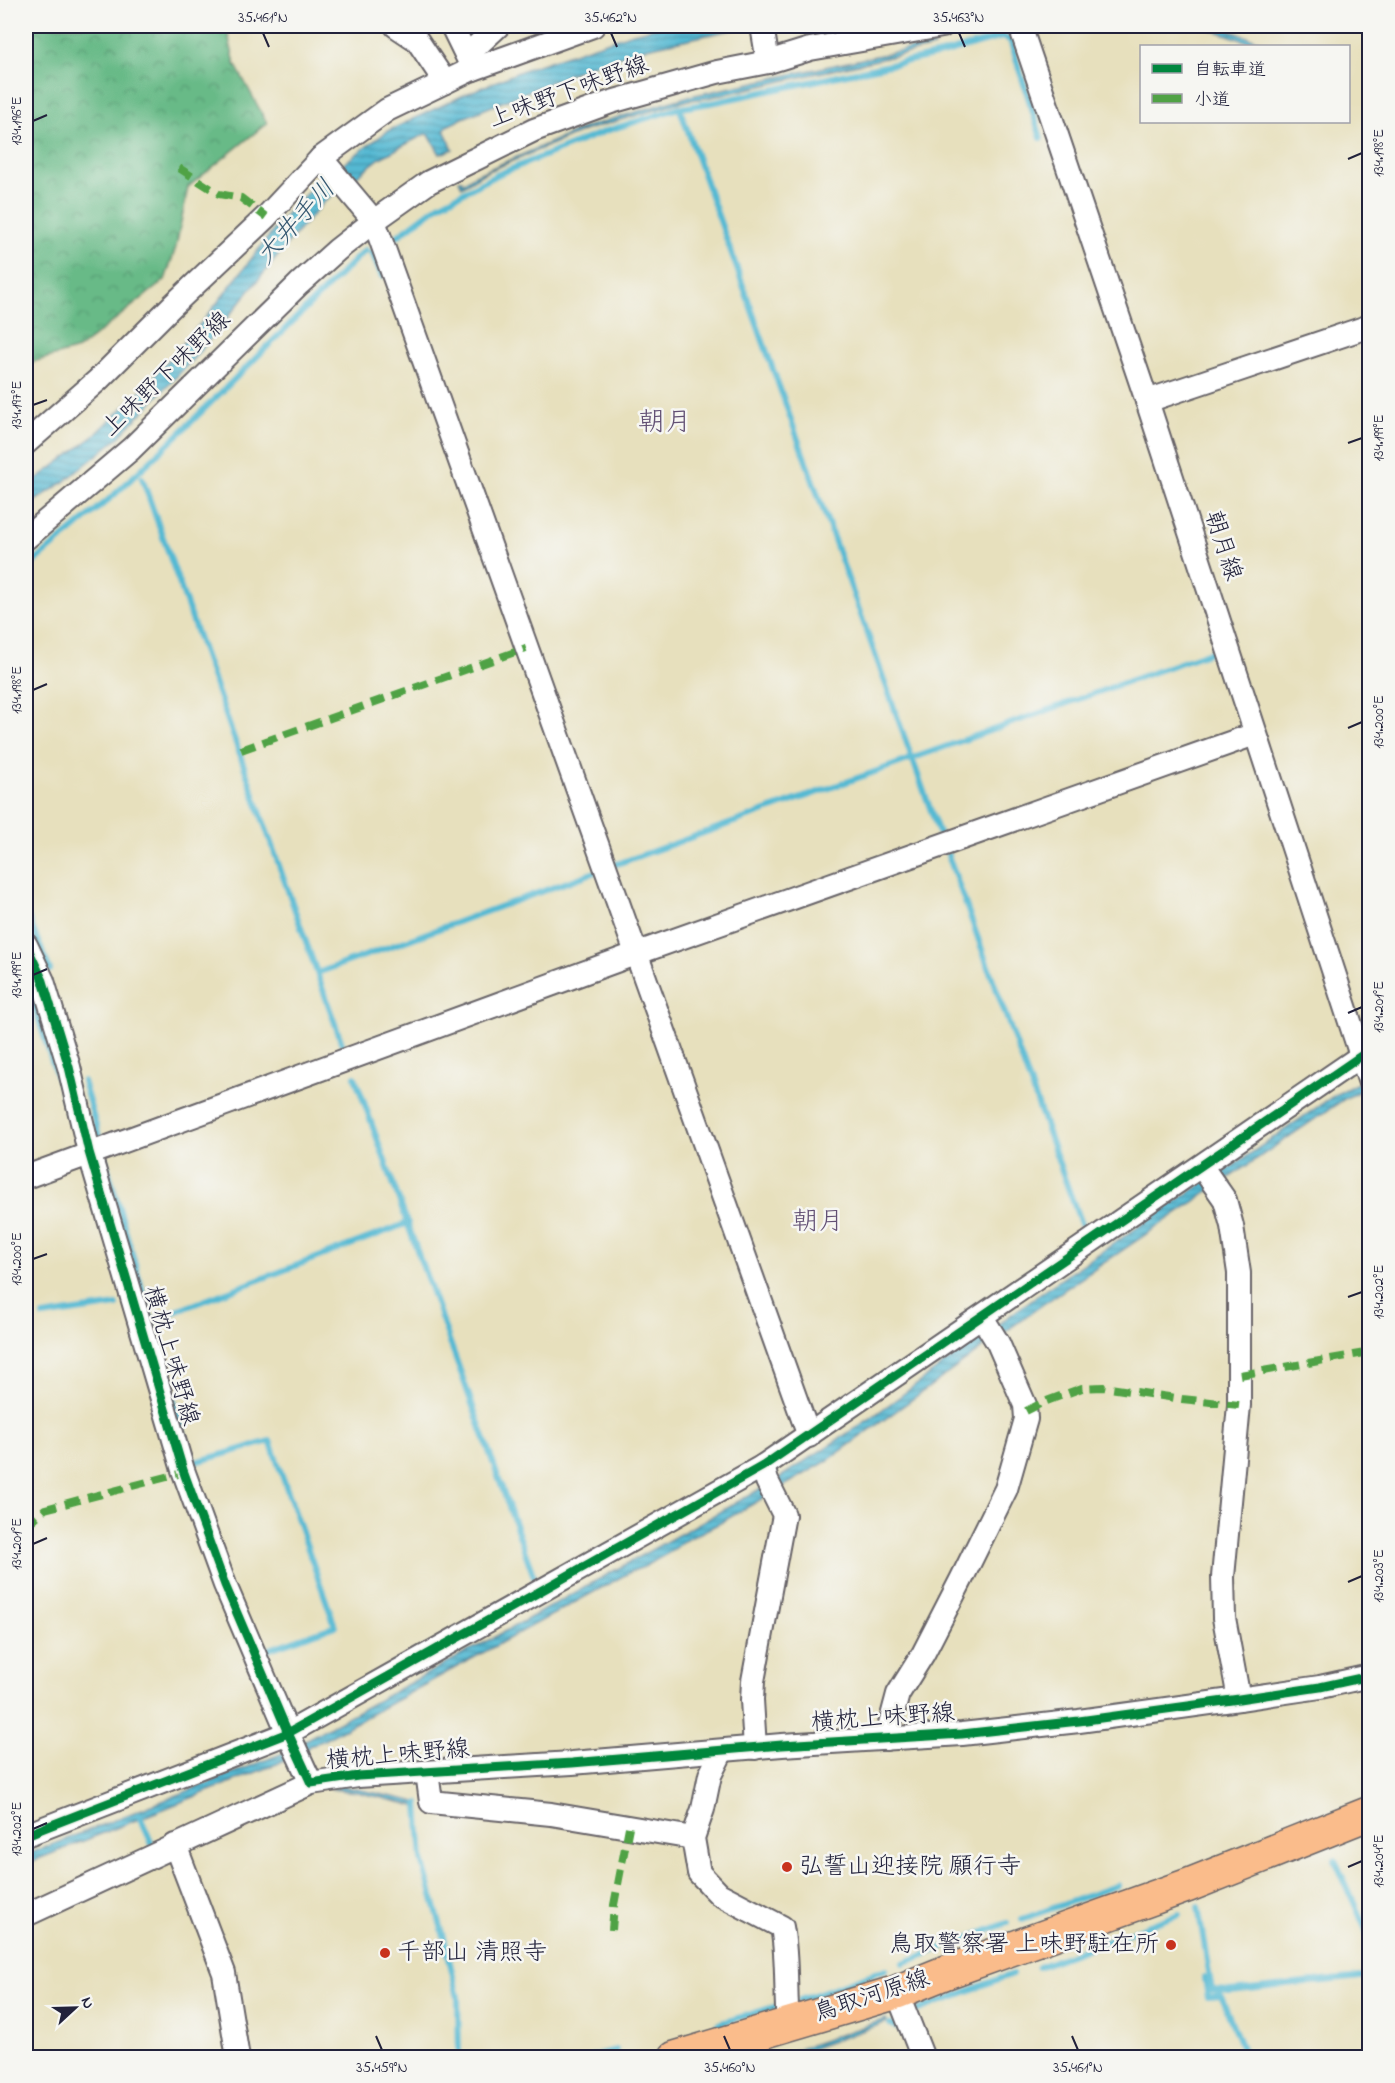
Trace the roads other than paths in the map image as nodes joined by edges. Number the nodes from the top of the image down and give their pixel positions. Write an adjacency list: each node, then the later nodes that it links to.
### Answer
1 (396, 26): 9 (street)
2 (452, 26): 8 (street)
3 (498, 26): 8 (street)
4 (593, 26): 8 (street)
5 (942, 26): 7 (street, 上味野下味野線)
6 (1020, 26): 13 (street, 朝月線)
7 (765, 44): 11 (street, 上味野下味野線)
8 (470, 62): 9 (street)
9 (445, 82): 10 (street)
10 (321, 158): 11 (street); 14 (street)
11 (374, 221): 15 (street, 上味野下味野線); 18 (street)
12 (1370, 326): 13 (street)
13 (1147, 400): 16 (street, 朝月線)
14 (26, 443)
15 (26, 538)
16 (1255, 734): 18 (street); 19 (street, 朝月線)
17 (26, 945): 21 (street, 横枕上味野線)
18 (635, 954): 21 (street); 25 (street)
19 (1365, 1055): 20 (street, 朝月線); 22 (street)
20 (1370, 1083)
21 (89, 1152): 23 (street); 29 (street, 横枕上味野線)
22 (1202, 1167): 24 (street); 28 (street)
23 (26, 1177)
24 (982, 1317): 25 (street); 30 (street)
25 (809, 1436): 26 (street)
26 (763, 1466): 29 (street); 31 (street)
27 (1370, 1676): 28 (street, 横枕上味野線)
28 (1239, 1699): 30 (street, 横枕上味野線)
29 (288, 1733): 34 (street, 横枕上味野線); 36 (street)
30 (886, 1739): 31 (street, 横枕上味野線)
31 (755, 1748): 32 (street, 横枕上味野線)
32 (722, 1751): 33 (street, 横枕上味野線); 37 (street)
33 (427, 1772): 34 (street, 横枕上味野線); 37 (street)
34 (311, 1783): 38 (street)
35 (1370, 1813): 40 (main road, 鳥取河原線)
36 (26, 1835)
37 (693, 1838): 41 (street)
38 (176, 1845): 39 (street); 42 (street)
39 (26, 1915)
40 (897, 1992): 41 (main road, 鳥取河原線); 44 (street)
41 (788, 2024): 43 (main road, 鳥取河原線)
42 (238, 2058)
43 (675, 2058)
44 (922, 2058)

